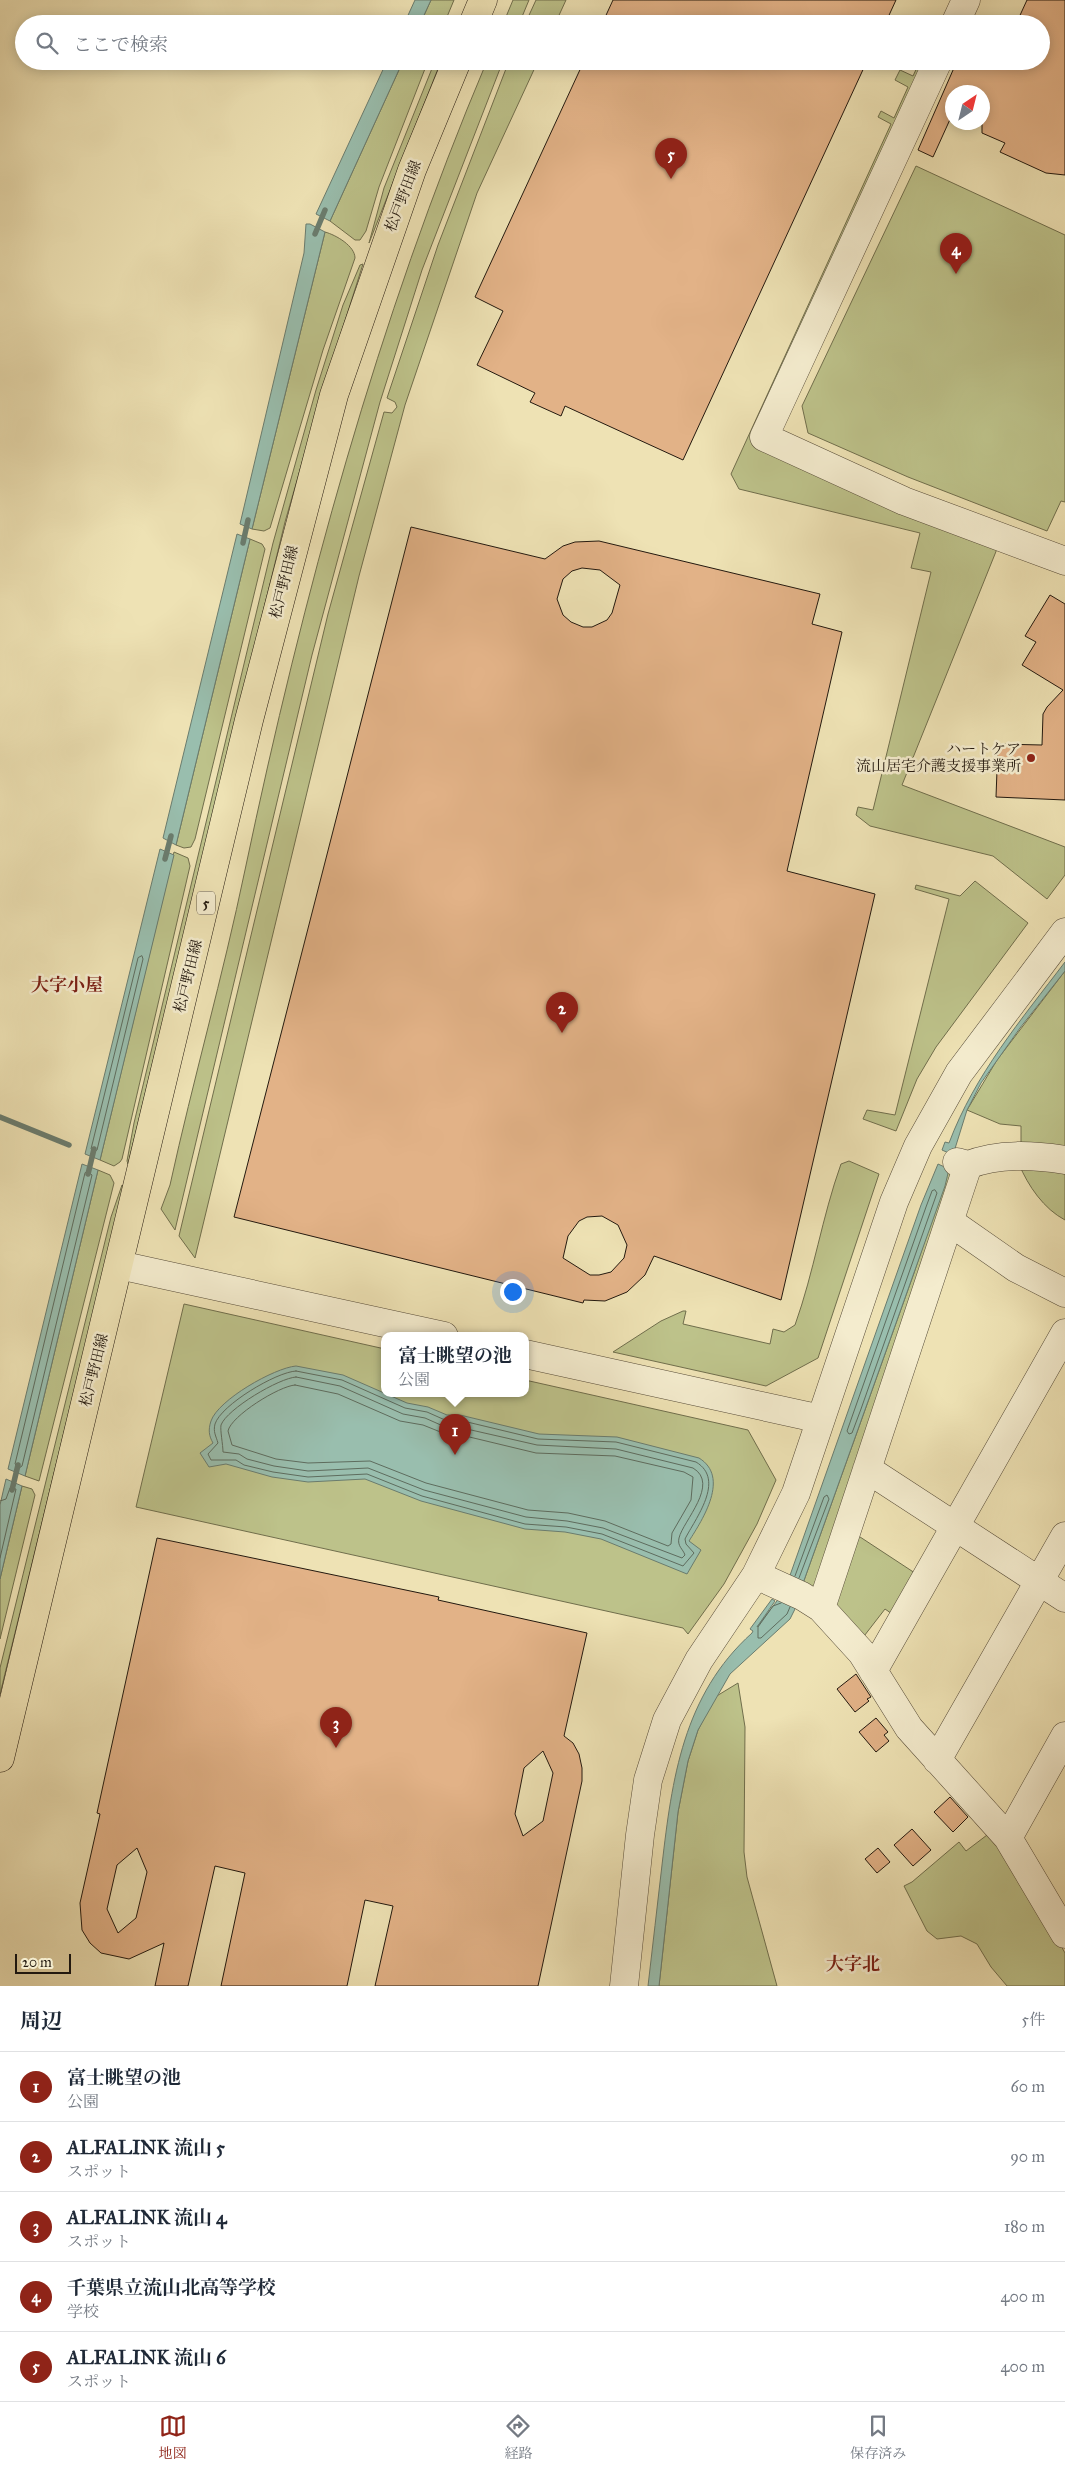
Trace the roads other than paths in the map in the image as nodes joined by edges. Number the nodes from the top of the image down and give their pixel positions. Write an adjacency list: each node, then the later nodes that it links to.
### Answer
1 (483, 0): 3 (main road)
2 (966, 0): 4 (street)
3 (477, 15)
4 (959, 15)
5 (453, 70): 11 (main road, 松戸野田線 / 5)
6 (934, 70): 7 (street)
7 (1065, 561)
8 (1065, 932): 16 (street)
9 (1065, 1160): 10 (street)
10 (950, 1222): 12 (street); 17 (street)
11 (119, 1265): 13 (street); 26 (main road, 松戸野田線 / 5)
12 (1065, 1293)
13 (426, 1332)
14 (1065, 1333): 18 (street)
15 (529, 1355): 16 (street)
16 (821, 1419): 20 (street)
17 (867, 1469): 18 (street); 22 (street)
18 (956, 1526): 21 (street); 24 (street)
19 (1065, 1536): 21 (street)
20 (756, 1575): 22 (street); 30 (street)
21 (1040, 1581): 23 (street); 27 (street)
22 (802, 1597): 24 (street)
23 (1065, 1598)
24 (873, 1672): 27 (street)
25 (1065, 1736): 28 (street)
26 (0, 1758)
27 (938, 1760): 28 (street)
28 (1008, 1838): 29 (street)
29 (1065, 1934)
30 (624, 1986)

